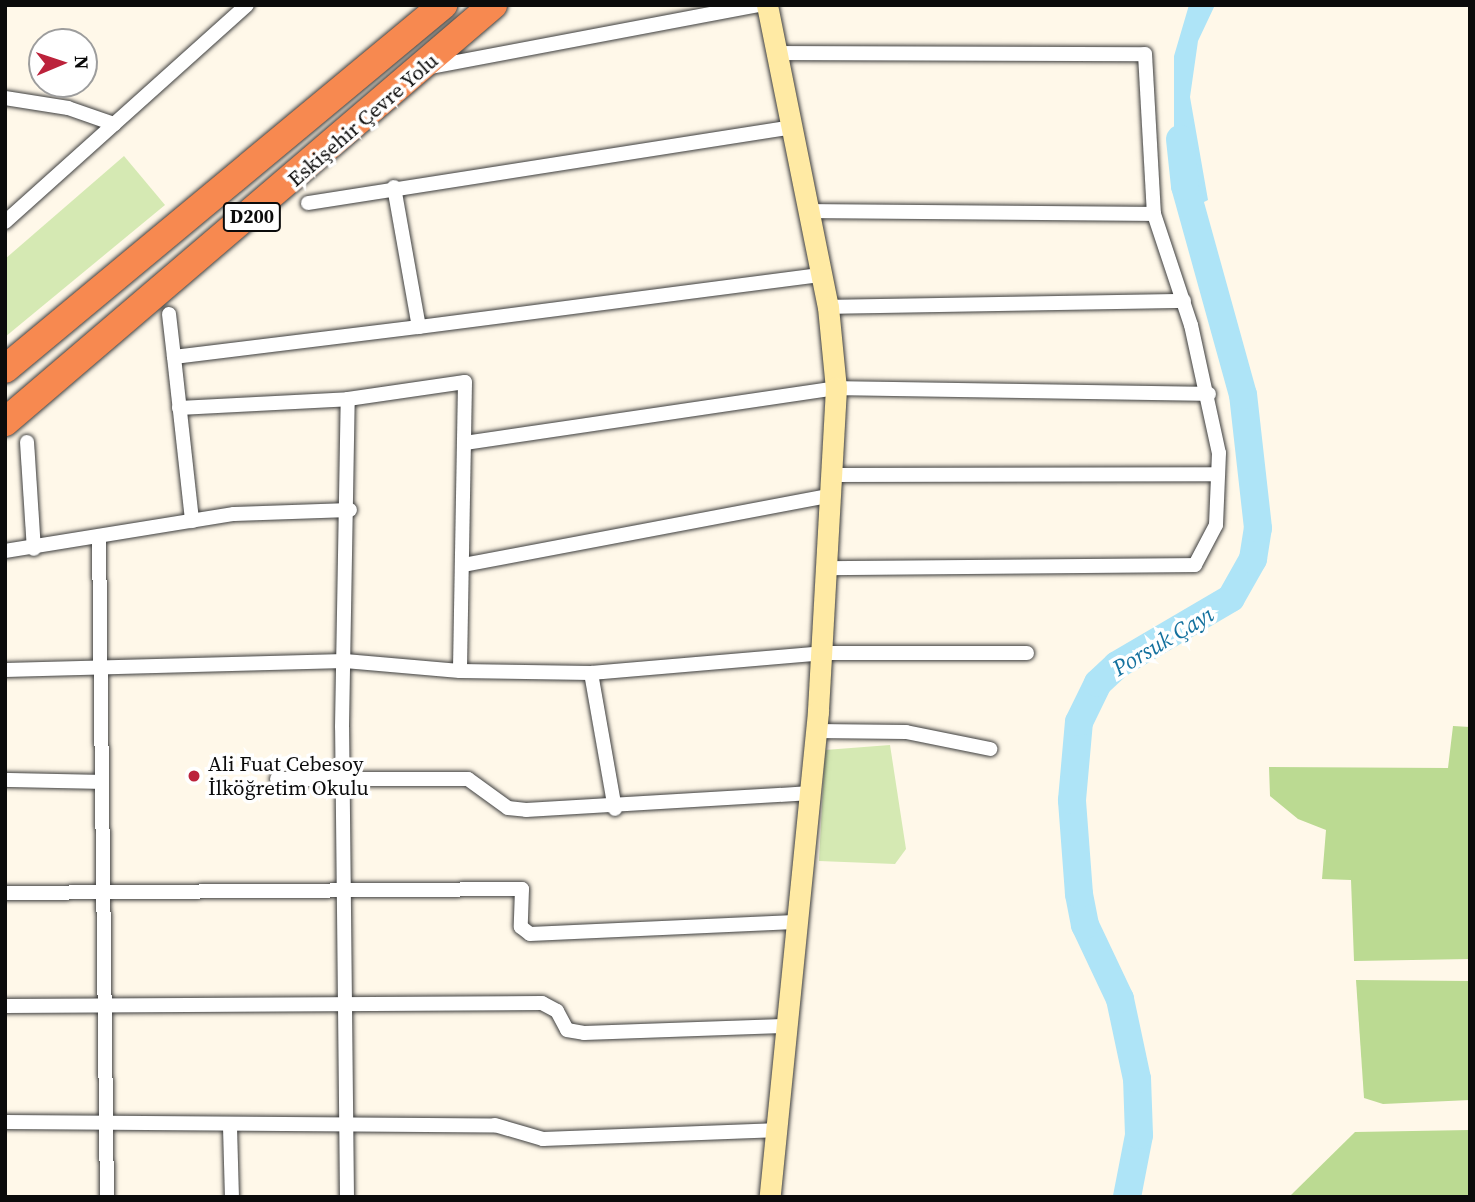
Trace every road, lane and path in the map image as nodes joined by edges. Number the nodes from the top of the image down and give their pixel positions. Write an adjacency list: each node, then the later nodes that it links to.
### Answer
1 (247, 5): 9 (street)
2 (443, 5): 22 (highway, Eskişehir Çevre Yolu / D200)
3 (493, 5): 7 (highway, Eskişehir Çevre Yolu / D200)
4 (759, 5): 7 (street)
5 (767, 5): 6 (street)
6 (776, 53): 10 (street); 14 (street)
7 (422, 68): 27 (highway, Eskişehir Çevre Yolu / D200)
8 (5, 98): 9 (street)
9 (114, 124): 15 (street)
10 (791, 127): 11 (street); 13 (street)
11 (394, 187): 12 (street); 20 (street)
12 (308, 203)
13 (809, 211): 14 (street); 16 (street)
14 (1154, 215): 17 (street)
15 (5, 222)
16 (821, 275): 18 (street); 20 (street)
17 (1184, 301): 18 (street); 24 (street)
18 (828, 307): 23 (street)
19 (169, 314): 21 (street)
20 (419, 327): 21 (street)
21 (174, 357): 26 (street)
22 (5, 369)
23 (836, 388): 24 (street); 29 (street); 31 (street)
24 (1209, 394): 30 (street)
25 (348, 399): 26 (street); 29 (street); 32 (street)
26 (179, 408): 33 (street)
27 (5, 422)
28 (27, 442): 35 (street)
29 (465, 443): 37 (street)
30 (1218, 474): 31 (street); 38 (street)
31 (834, 485): 37 (street); 38 (street)
32 (350, 510): 33 (street); 41 (street)
33 (192, 521): 34 (street)
34 (99, 537): 35 (street); 42 (street)
35 (34, 548): 36 (street)
36 (5, 551)
37 (463, 565): 44 (street)
38 (828, 568): 39 (street)
39 (822, 653): 40 (street); 45 (street); 46 (street)
40 (1027, 653)
41 (345, 661): 42 (street); 44 (street); 48 (street)
42 (99, 668): 43 (street); 51 (street)
43 (5, 670)
44 (460, 671): 45 (street)
45 (591, 673): 53 (street)
46 (816, 731): 47 (street); 52 (street)
47 (990, 749)
48 (342, 778): 49 (street); 53 (street); 54 (street)
49 (277, 779)
50 (5, 780): 51 (street)
51 (98, 782): 55 (street)
52 (810, 793): 53 (street); 57 (street)
53 (615, 809)
54 (343, 890): 55 (street); 57 (street); 60 (street)
55 (101, 891): 56 (street); 59 (street)
56 (5, 893)
57 (795, 922): 61 (street)
58 (5, 1006): 59 (street)
59 (104, 1006): 60 (street); 63 (street)
60 (344, 1007): 61 (street); 64 (street)
61 (783, 1026): 66 (street)
62 (5, 1122): 63 (street)
63 (107, 1124): 65 (street); 67 (street)
64 (342, 1126): 65 (street); 66 (street); 69 (street)
65 (230, 1127): 68 (street)
66 (775, 1130): 70 (street)
67 (107, 1197)
68 (232, 1197)
69 (347, 1197)
70 (770, 1197)

